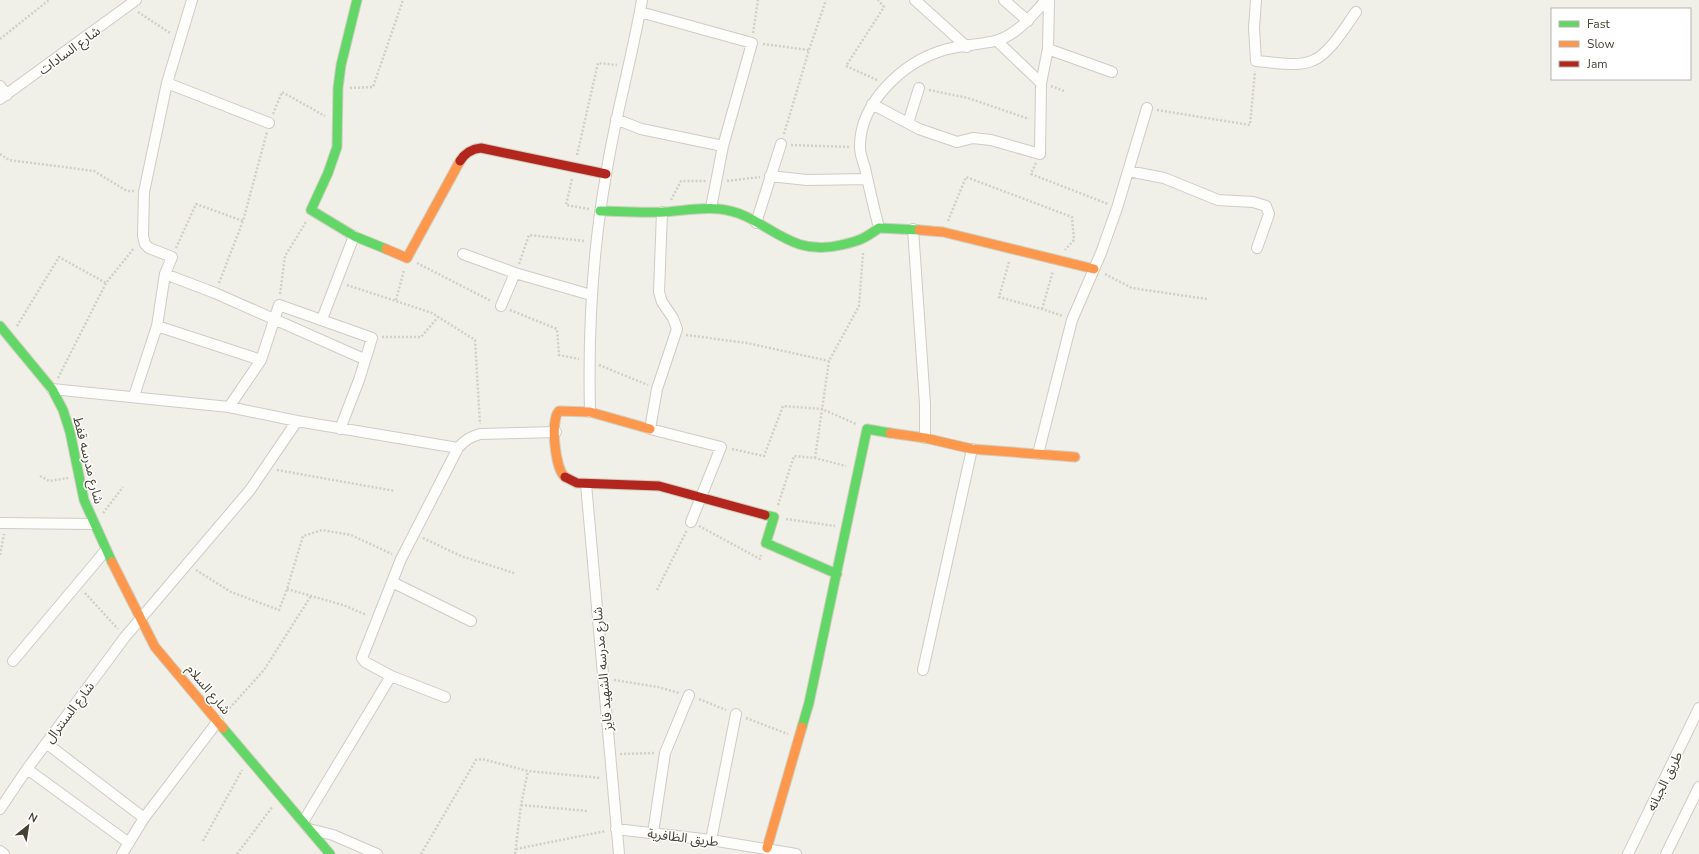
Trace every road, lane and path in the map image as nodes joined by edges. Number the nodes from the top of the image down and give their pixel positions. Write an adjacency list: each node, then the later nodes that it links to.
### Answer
1 (49, 0): 18 (path)
2 (192, 0): 19 (street)
3 (357, 0): 32 (street)
4 (403, 0): 32 (path)
5 (642, 0): 15 (street)
6 (758, 0): 21 (path)
7 (826, 0): 24 (path)
8 (878, 0): 30 (path)
9 (915, 0): 22 (street)
10 (1004, 0): 17 (street)
11 (1046, 0): 17 (street)
12 (1049, 0): 23 (street)
13 (1256, 0): 25 (street)
14 (133, 3): 19 (path); 34 (street, شارع السادات)
15 (640, 12): 21 (street); 26 (street)
16 (1356, 12): 25 (street)
17 (1028, 21): 20 (street)
18 (0, 39)
19 (179, 39): 28 (street)
20 (997, 41): 22 (street); 29 (street)
21 (752, 43): 24 (path); 43 (street)
22 (967, 47): 30 (street)
23 (1048, 49): 27 (street); 29 (street)
24 (808, 50): 42 (path)
25 (1256, 61): 36 (path)
26 (628, 66): 37 (street); 47 (path)
27 (1112, 72)
28 (167, 83): 38 (street); 53 (street)
29 (1041, 83): 41 (street)
30 (888, 85): 35 (street)
31 (0, 86): 34 (street)
32 (338, 88): 39 (street)
33 (919, 88): 40 (street); 41 (path)
34 (4, 97)
35 (872, 104): 40 (street); 44 (street)
36 (1147, 108): 48 (street)
37 (616, 119): 43 (street); 49 (street)
38 (269, 122): 39 (path); 59 (path)
39 (338, 123): 56 (street)
40 (908, 123): 46 (street)
41 (1042, 124): 46 (street)
42 (781, 144): 44 (path); 50 (street)
43 (724, 146): 52 (street)
44 (860, 148): 51 (street)
45 (0, 154): 53 (path)
46 (1040, 154): 55 (path)
47 (574, 168): 49 (street); 57 (path); 72 (street)
48 (1128, 171): 55 (street); 68 (street)
49 (606, 174): 57 (street)
50 (770, 176): 51 (street); 52 (path); 60 (street)
51 (867, 179): 61 (street)
52 (716, 182): 54 (street); 58 (path)
53 (144, 192): 64 (street)
54 (711, 208): 58 (street); 60 (street)
55 (1117, 208): 74 (street)
56 (311, 210): 65 (street); 83 (path)
57 (600, 211): 58 (street); 67 (street)
58 (662, 212): 92 (street)
59 (243, 221): 71 (path); 79 (path)
60 (756, 222): 66 (street)
61 (879, 228): 62 (street); 66 (street)
62 (913, 229): 63 (street); 111 (street)
63 (943, 232): 69 (street); 73 (path)
64 (143, 236): 71 (street); 78 (path)
65 (354, 236): 72 (street); 77 (street)
66 (865, 239): 98 (path)
67 (596, 242): 75 (path); 80 (street)
68 (1257, 248)
69 (1012, 249): 73 (street); 85 (path)
70 (463, 254): 75 (street)
71 (172, 257): 76 (street)
72 (407, 258): 82 (path); 84 (path)
73 (1056, 260): 74 (street); 85 (path)
74 (1094, 269): 81 (path); 89 (street)
75 (515, 273): 80 (street); 84 (street)
76 (165, 274): 79 (street); 91 (street)
77 (337, 282): 82 (path); 87 (street)
78 (106, 283): 93 (path); 99 (path)
79 (215, 293): 88 (street)
80 (591, 295): 97 (street)
81 (1207, 299)
82 (396, 300): 86 (path)
83 (279, 305): 87 (street); 88 (street)
84 (501, 306): 97 (path)
85 (1042, 309): 89 (path)
86 (439, 316): 94 (path); 110 (path)
87 (322, 319): 94 (street)
88 (275, 320): 95 (street); 96 (street)
89 (1072, 320): 115 (street)
90 (0, 326): 93 (street, شارع مدرسه قفط)
91 (157, 326): 96 (street); 101 (street)
92 (676, 334): 98 (path); 100 (street)
93 (10, 338): 99 (street, شارع مدرسه قفط)
94 (372, 338): 95 (street)
95 (364, 359): 106 (street)
96 (261, 360): 102 (street)
97 (589, 361): 100 (path); 104 (street)
98 (829, 361): 103 (path)
99 (52, 389): 101 (street); 121 (street, شارع مدرسه قفط)
100 (657, 389): 107 (street)
101 (134, 396): 102 (street)
102 (229, 407): 105 (street)
103 (822, 409): 108 (path); 112 (path); 117 (path)
104 (590, 412): 107 (street); 109 (street)
105 (298, 421): 106 (street); 118 (street, شارع السنترال)
106 (340, 429): 113 (street)
107 (650, 429): 112 (street)
108 (867, 429): 111 (street); 119 (street)
109 (556, 432): 110 (street); 122 (street)
110 (480, 434): 113 (street)
111 (925, 438): 114 (street)
112 (720, 447): 125 (street)
113 (458, 448): 131 (street)
114 (972, 449): 115 (street); 149 (street)
115 (1038, 454): 116 (street)
116 (1075, 457)
117 (815, 458): 119 (path); 126 (path)
118 (266, 468): 124 (path); 136 (street, شارع السنترال)
119 (858, 470): 130 (street)
120 (40, 476): 121 (path)
121 (78, 477): 129 (street, شارع مدرسه قفط)
122 (586, 484): 125 (street); 151 (street, شارع مدرسه الشهيد فايز)
123 (123, 487): 129 (path)
124 (395, 491)
125 (701, 498): 126 (street); 127 (street)
126 (774, 517): 130 (path); 132 (street)
127 (691, 522): 132 (path); 142 (path)
128 (3, 524): 129 (street); 134 (path)
129 (94, 524): 133 (street, شارع السلام)
130 (847, 528): 138 (street)
131 (414, 534): 135 (street); 137 (path)
132 (766, 543): 138 (street)
133 (106, 550): 140 (street); 144 (street, شارع السلام)
134 (0, 555)
135 (401, 559): 139 (street); 141 (path)
136 (186, 564): 141 (path); 144 (street, شارع السنترال)
137 (514, 572)
138 (837, 574): 157 (street)
139 (392, 582): 145 (street); 146 (street)
140 (77, 584): 147 (path); 148 (street)
141 (288, 589): 143 (path)
142 (657, 590)
143 (311, 596): 145 (path); 156 (path)
144 (140, 617): 147 (street, شارع السنترال); 156 (street, شارع السلام)
145 (377, 619): 150 (street)
146 (471, 621)
147 (125, 637): 158 (street, شارع السنترال)
148 (13, 662)
149 (924, 670)
150 (391, 676): 153 (street); 171 (street)
151 (603, 678): 152 (path); 160 (street, شارع مدرسه الشهيد فايز)
152 (689, 695): 155 (path); 159 (street)
153 (445, 697)
154 (1699, 708): 189 (street, طريق الجبانه)
155 (736, 714): 157 (path); 174 (street)
156 (218, 721): 161 (street, شارع السلام); 170 (street)
157 (799, 739): 177 (street)
158 (46, 743): 162 (street, شارع السنترال); 170 (street)
159 (665, 753): 160 (path); 173 (street)
160 (610, 754): 164 (street, شارع مدرسه الشهيد فايز)
161 (249, 758): 166 (street, شارع السلام); 175 (path)
162 (27, 769): 168 (street, شارع السنترال); 176 (street)
163 (528, 771): 164 (path); 167 (path); 185 (path)
164 (612, 779): 172 (street, شارع مدرسه الشهيد فايز)
165 (1699, 787): 190 (street)
166 (281, 795): 171 (street, شارع السلام); 182 (path)
167 (521, 805): 169 (path); 178 (path)
168 (0, 809)
169 (588, 811)
170 (144, 818): 176 (street)
171 (306, 826): 183 (street, شارع السلام); 184 (street)
172 (616, 829): 173 (street, طريق الظافرية); 178 (path); 187 (street, شارع مدرسه الشهيد فايز)
173 (653, 833): 174 (street, طريق الظافرية)
174 (711, 840): 177 (street, طريق الظافرية)
175 (203, 841)
176 (129, 842): 181 (street)
177 (767, 848): 188 (street, طريق الظافرية)
178 (516, 849): 186 (path)
179 (0, 852): 180 (street)
180 (4, 854)
181 (122, 854)
182 (237, 854)
183 (330, 854)
184 (378, 854)
185 (421, 854)
186 (515, 854)
187 (619, 854)
188 (796, 854)
189 (1628, 854)
190 (1666, 854)

